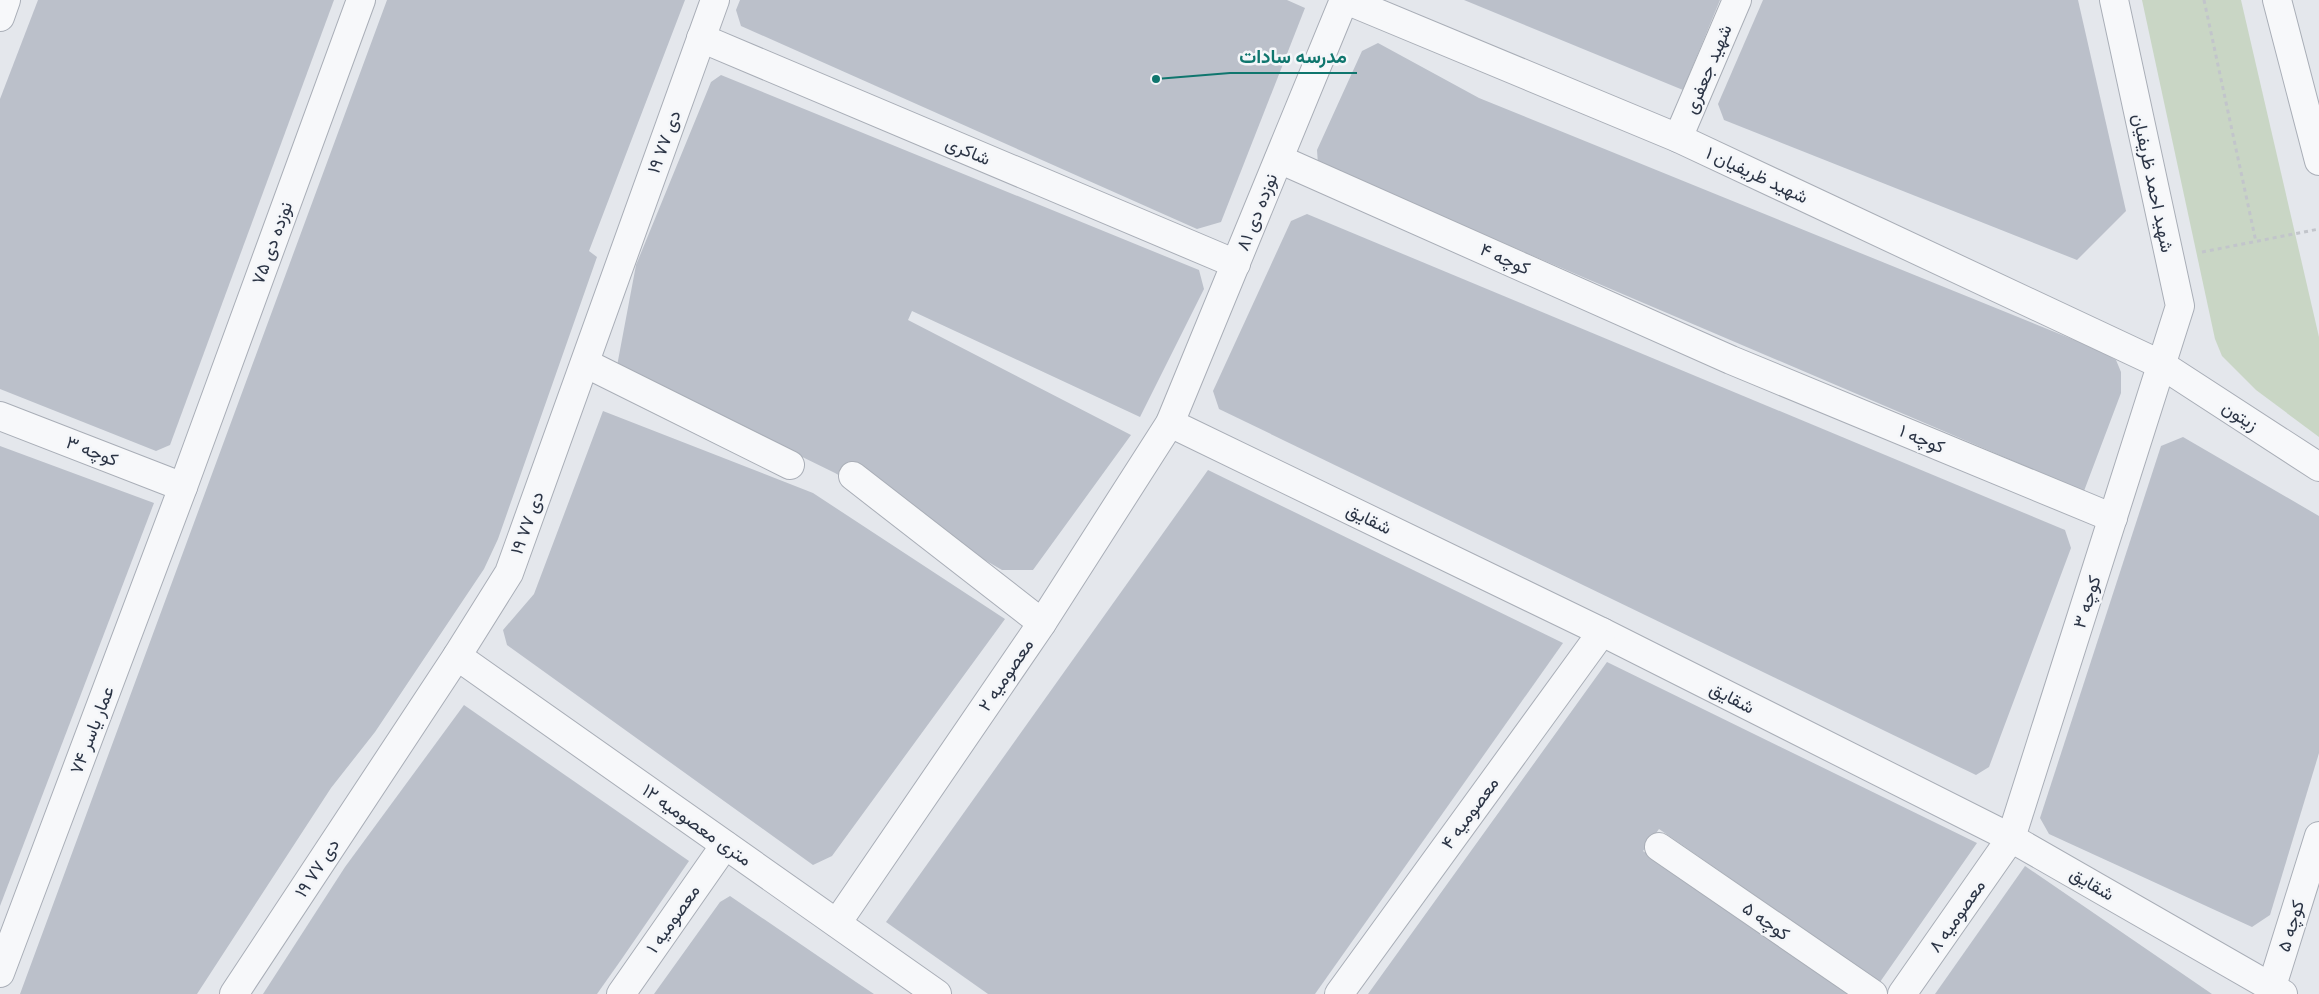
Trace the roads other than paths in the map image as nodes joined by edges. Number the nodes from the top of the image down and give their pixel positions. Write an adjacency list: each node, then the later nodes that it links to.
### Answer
1 (6, 0): 8 (street)
2 (361, 0): 22 (street, نوزده دی ۷۵)
3 (715, 0): 9 (street, ۱۹ دی ۷۷)
4 (1345, 0): 10 (street, شهید ظریفیان ۱); 11 (street, نوزده دی ۸۱)
5 (1737, 0): 10 (street, شهید جعفری)
6 (2114, 0): 16 (street, شهید احمد ظریفیان)
7 (2277, 0): 12 (street)
8 (0, 17)
9 (701, 38): 13 (street, شاکری); 15 (street, ۱۹ دی ۷۷)
10 (1678, 138): 16 (street, شهید ظریفیان ۱)
11 (1279, 159): 13 (street, نوزده دی ۸۱); 14 (street, کوچه ۴)
12 (2319, 161)
13 (1236, 264): 18 (street, نوزده دی ۸۱)
14 (1731, 360): 23 (street, کوچه ۱)
15 (585, 363): 19 (street); 26 (street, ۱۹ دی ۷۷)
16 (2162, 365): 20 (street, زيتون); 23 (street, کوچه ۳)
17 (0, 416): 22 (street, کوچه ۳)
18 (1170, 423): 24 (street, معصومیه ۲); 25 (street, شقایق)
19 (790, 465)
20 (2319, 467)
21 (853, 476): 24 (street)
22 (183, 487): 32 (street, عمار یاسر ۷۴)
23 (2113, 518): 28 (street, کوچه ۳)
24 (1042, 623): 31 (street, معصومیه ۲)
25 (1602, 632): 28 (street, شقایق); 37 (street, معصومیه ۴)
26 (457, 656): 29 (street, ۱۲ متری معصومیه); 34 (street, ۱۹ دی ۷۷)
27 (2319, 836): 33 (street, کوچه ۵)
28 (2012, 838): 33 (street, شقایق); 39 (street, معصومیه ۸)
29 (725, 845): 31 (street, ۱۲ متری معصومیه); 35 (street, معصومیه ۱)
30 (1660, 847): 38 (street, کوچه ۵)
31 (837, 924): 36 (street, ۱۲ متری معصومیه)
32 (0, 974)
33 (2277, 991)
34 (234, 994)
35 (621, 994)
36 (937, 994)
37 (1339, 994)
38 (1873, 994)
39 (1902, 994)

